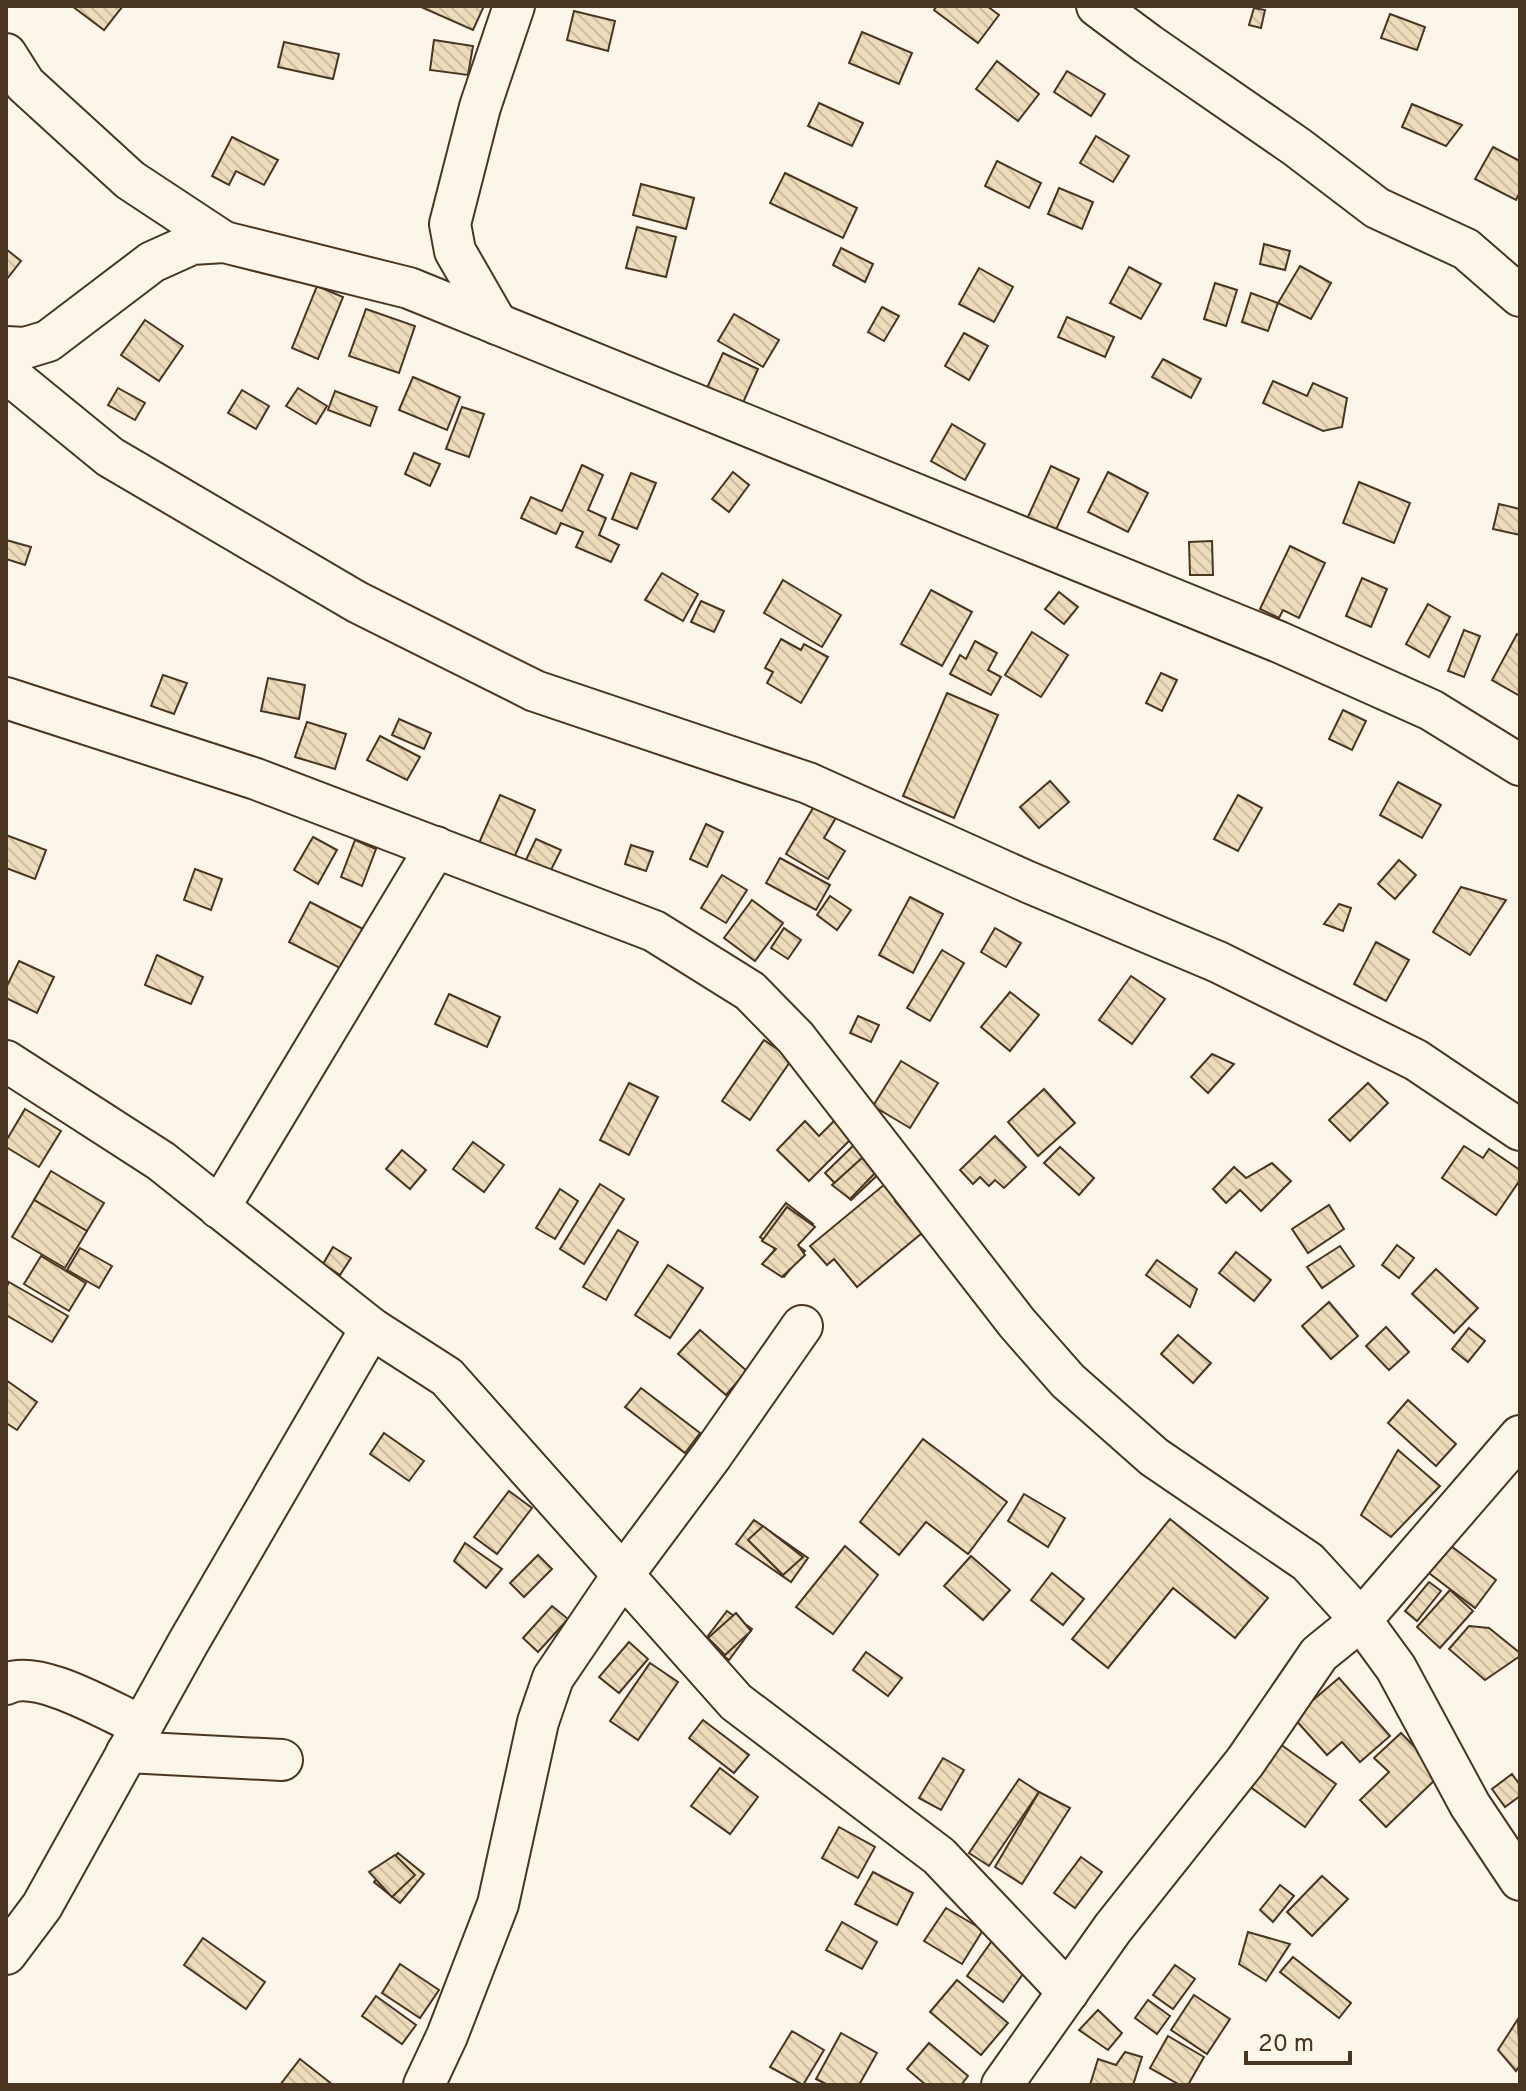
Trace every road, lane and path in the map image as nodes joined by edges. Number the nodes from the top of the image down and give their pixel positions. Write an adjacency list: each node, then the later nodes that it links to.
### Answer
1 (514, 6): 6 (street)
2 (1097, 6): 5 (street)
3 (6, 54): 4 (street)
4 (224, 242): 6 (street); 7 (street)
5 (1520, 296)
6 (497, 324): 10 (street)
7 (6, 347)
8 (6, 372): 13 (street)
9 (6, 698): 11 (street)
10 (1520, 765)
11 (436, 847): 14 (street); 19 (street)
12 (6, 1061): 14 (street)
13 (1520, 1130)
14 (219, 1208): 16 (street)
15 (802, 1326): 18 (street)
16 (371, 1328): 18 (street); 21 (street)
17 (1520, 1436): 19 (street)
18 (622, 1576): 25 (street); 26 (street)
19 (1361, 1620): 23 (street); 25 (street)
20 (6, 1684): 21 (street)
21 (134, 1739): 22 (street); 24 (street)
22 (282, 1760)
23 (1520, 1880)
24 (6, 1954)
25 (1068, 1992): 27 (street)
26 (424, 2085)
27 (1002, 2085)

